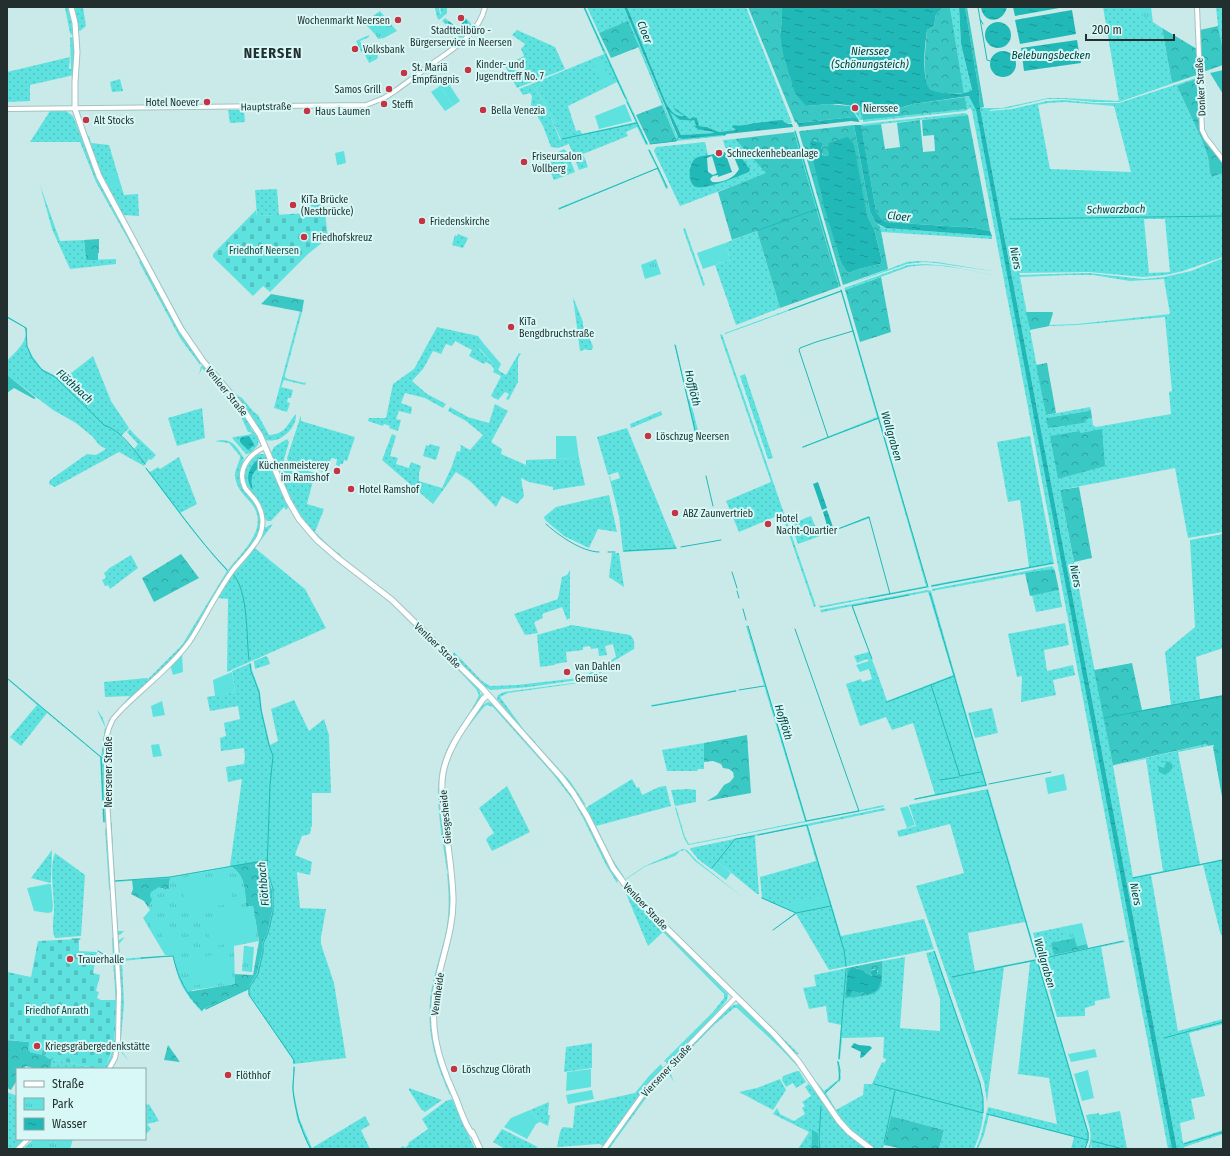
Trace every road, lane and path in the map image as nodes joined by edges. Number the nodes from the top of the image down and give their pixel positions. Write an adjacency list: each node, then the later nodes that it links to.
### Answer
1 (70, 7): 5 (main road, Venloer Straße)
2 (485, 7): 5 (street, Hauptstraße)
3 (1197, 7): 6 (street, Donker Straße)
4 (7, 109): 5 (street, Hauptstraße)
5 (75, 109): 7 (main road, Venloer Straße)
6 (1223, 160)
7 (265, 447): 8 (main road, Venloer Straße); 11 (street, Neersener Straße)
8 (488, 695): 9 (main road, Giesgesheide); 10 (main road, Venloer Straße)
9 (445, 952): 14 (main road, Vennheide)
10 (736, 997): 15 (street, Viersener Straße); 16 (main road, Venloer Straße)
11 (110, 1068)
12 (27, 1140): 13 (street)
13 (18, 1149)
14 (480, 1149)
15 (604, 1149)
16 (871, 1149)

